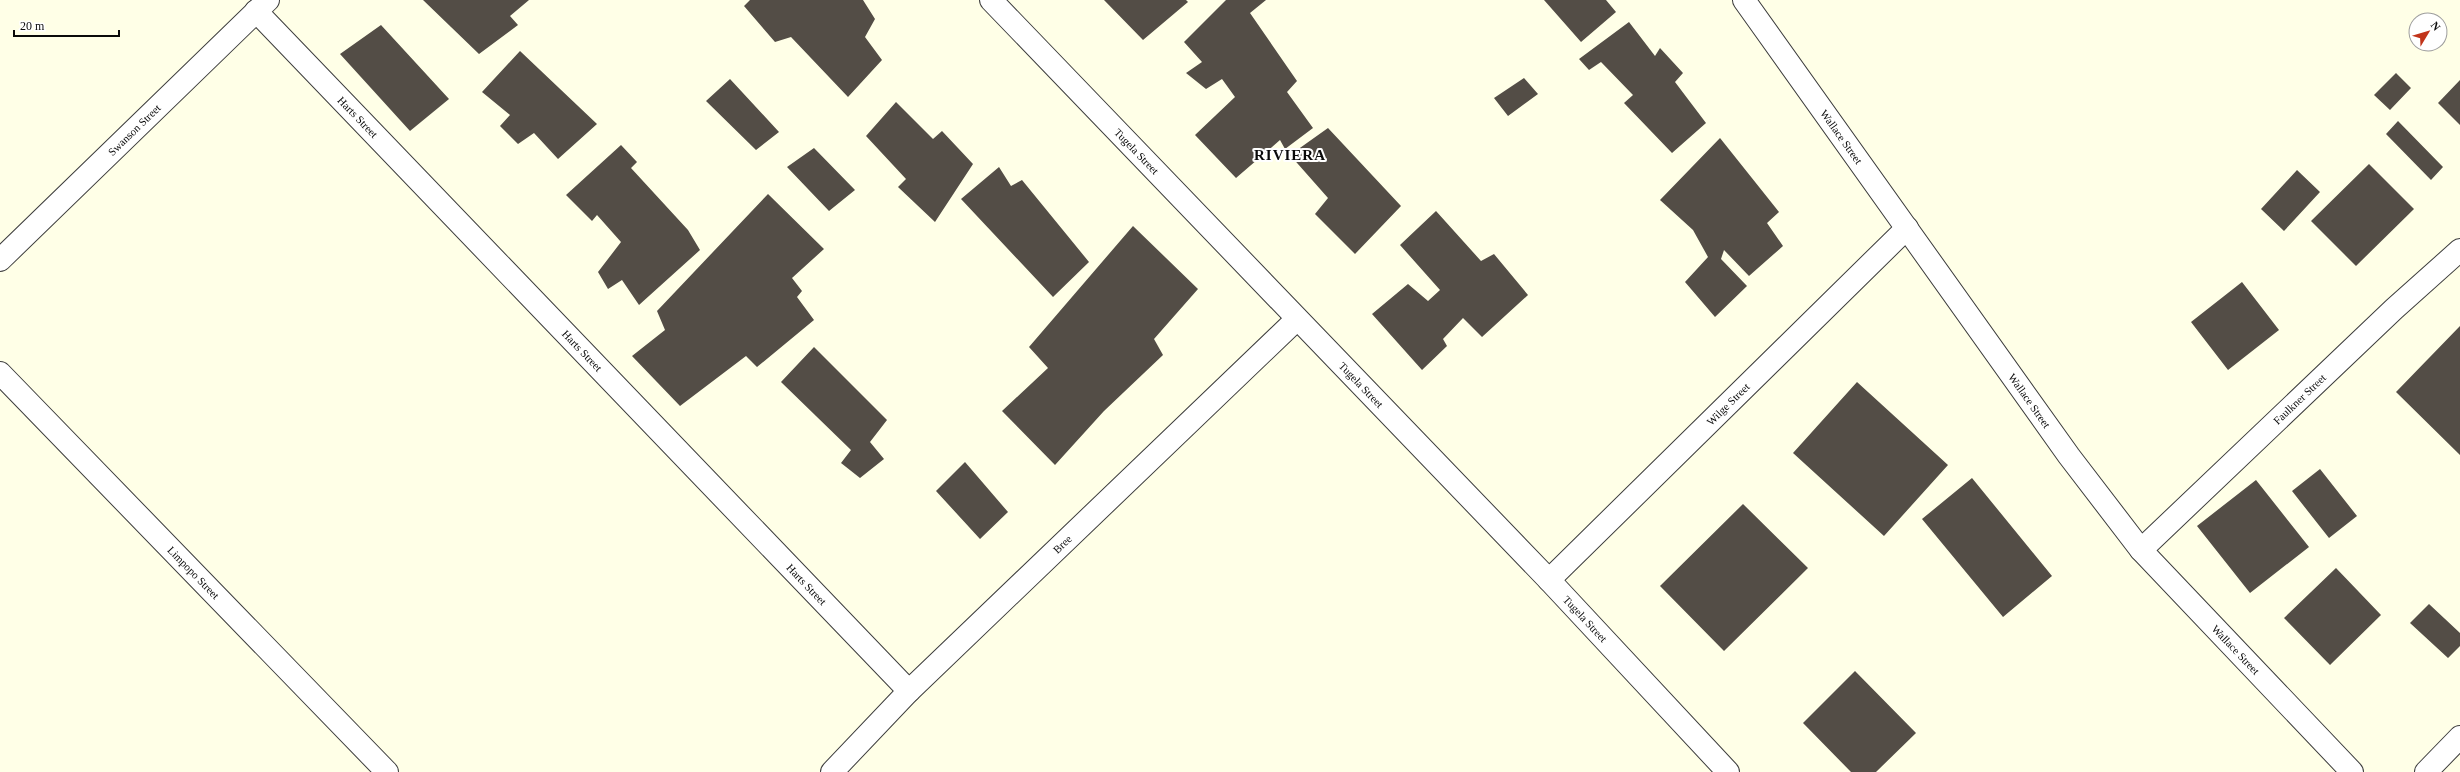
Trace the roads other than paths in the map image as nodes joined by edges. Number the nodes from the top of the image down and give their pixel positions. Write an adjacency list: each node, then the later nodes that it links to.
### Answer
1 (991, 0): 7 (street, Tugela Street)
2 (1744, 0): 4 (street, Wallace Street)
3 (262, 6): 6 (street, Swanson Street); 11 (street, Harts Street)
4 (1907, 228): 9 (street, Wallace Street); 10 (street, Wilge Street)
5 (2460, 250): 9 (street, Faulkner Street)
6 (0, 260)
7 (1297, 320): 10 (street, Tugela Street); 11 (street, Bree)
8 (0, 373): 13 (street, Limpopo Street)
9 (2141, 550): 16 (street, Wallace Street)
10 (1549, 580): 15 (street, Tugela Street)
11 (909, 691): 14 (street, Bree)
12 (2460, 737): 17 (street)
13 (387, 772)
14 (832, 772)
15 (1728, 772)
16 (2352, 772)
17 (2426, 772)

